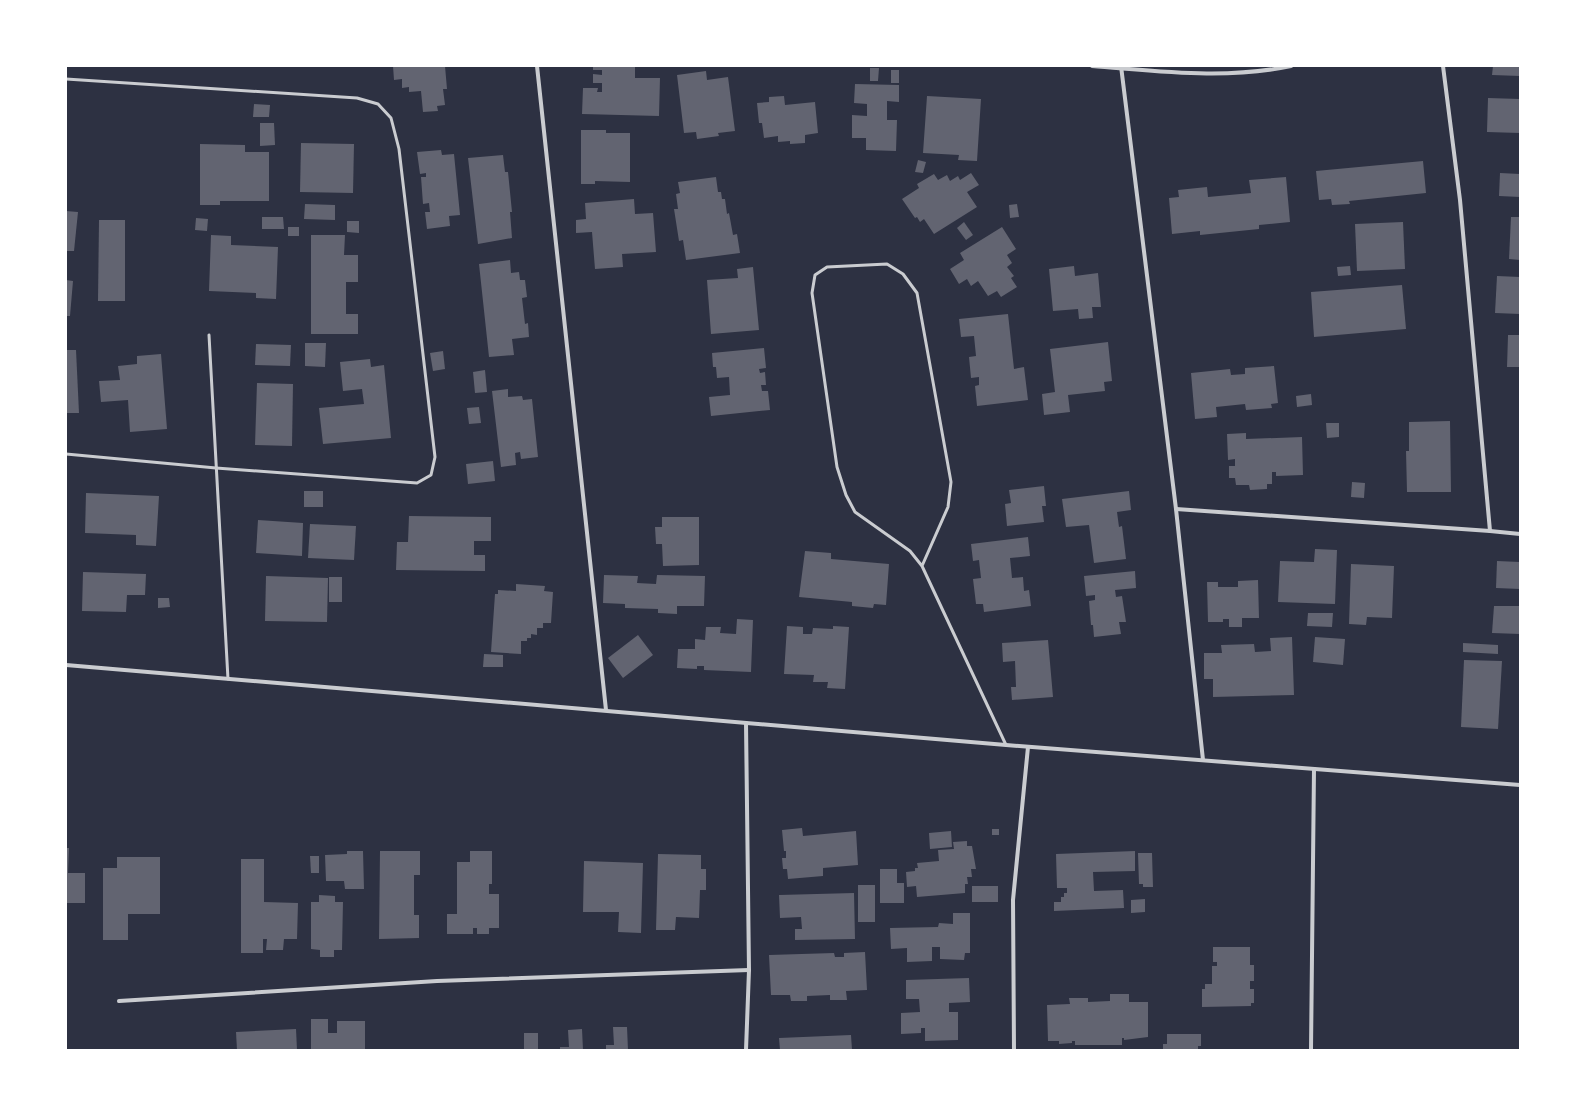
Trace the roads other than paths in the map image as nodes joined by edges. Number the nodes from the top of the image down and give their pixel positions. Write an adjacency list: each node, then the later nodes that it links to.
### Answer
1 (537, 66): 16 (street)
2 (1092, 66): 5 (street)
3 (1291, 66): 5 (street)
4 (1443, 66): 11 (street)
5 (1121, 67): 10 (street)
6 (66, 79): 9 (lane)
7 (209, 335): 9 (lane)
8 (66, 454): 9 (lane)
9 (216, 468): 15 (lane)
10 (1176, 509): 11 (street); 20 (street)
11 (1490, 530): 12 (street)
12 (1520, 534)
13 (922, 566): 13 (lane); 18 (lane)
14 (66, 665): 15 (street)
15 (228, 679): 16 (street)
16 (606, 710): 17 (street)
17 (746, 723): 18 (street); 23 (street)
18 (1006, 745): 19 (street)
19 (1028, 747): 20 (street); 26 (street)
20 (1203, 760): 21 (street)
21 (1314, 770): 22 (street); 27 (street)
22 (1520, 785)
23 (749, 970): 24 (street); 25 (street)
24 (119, 1001)
25 (746, 1050)
26 (1014, 1050)
27 (1311, 1050)

